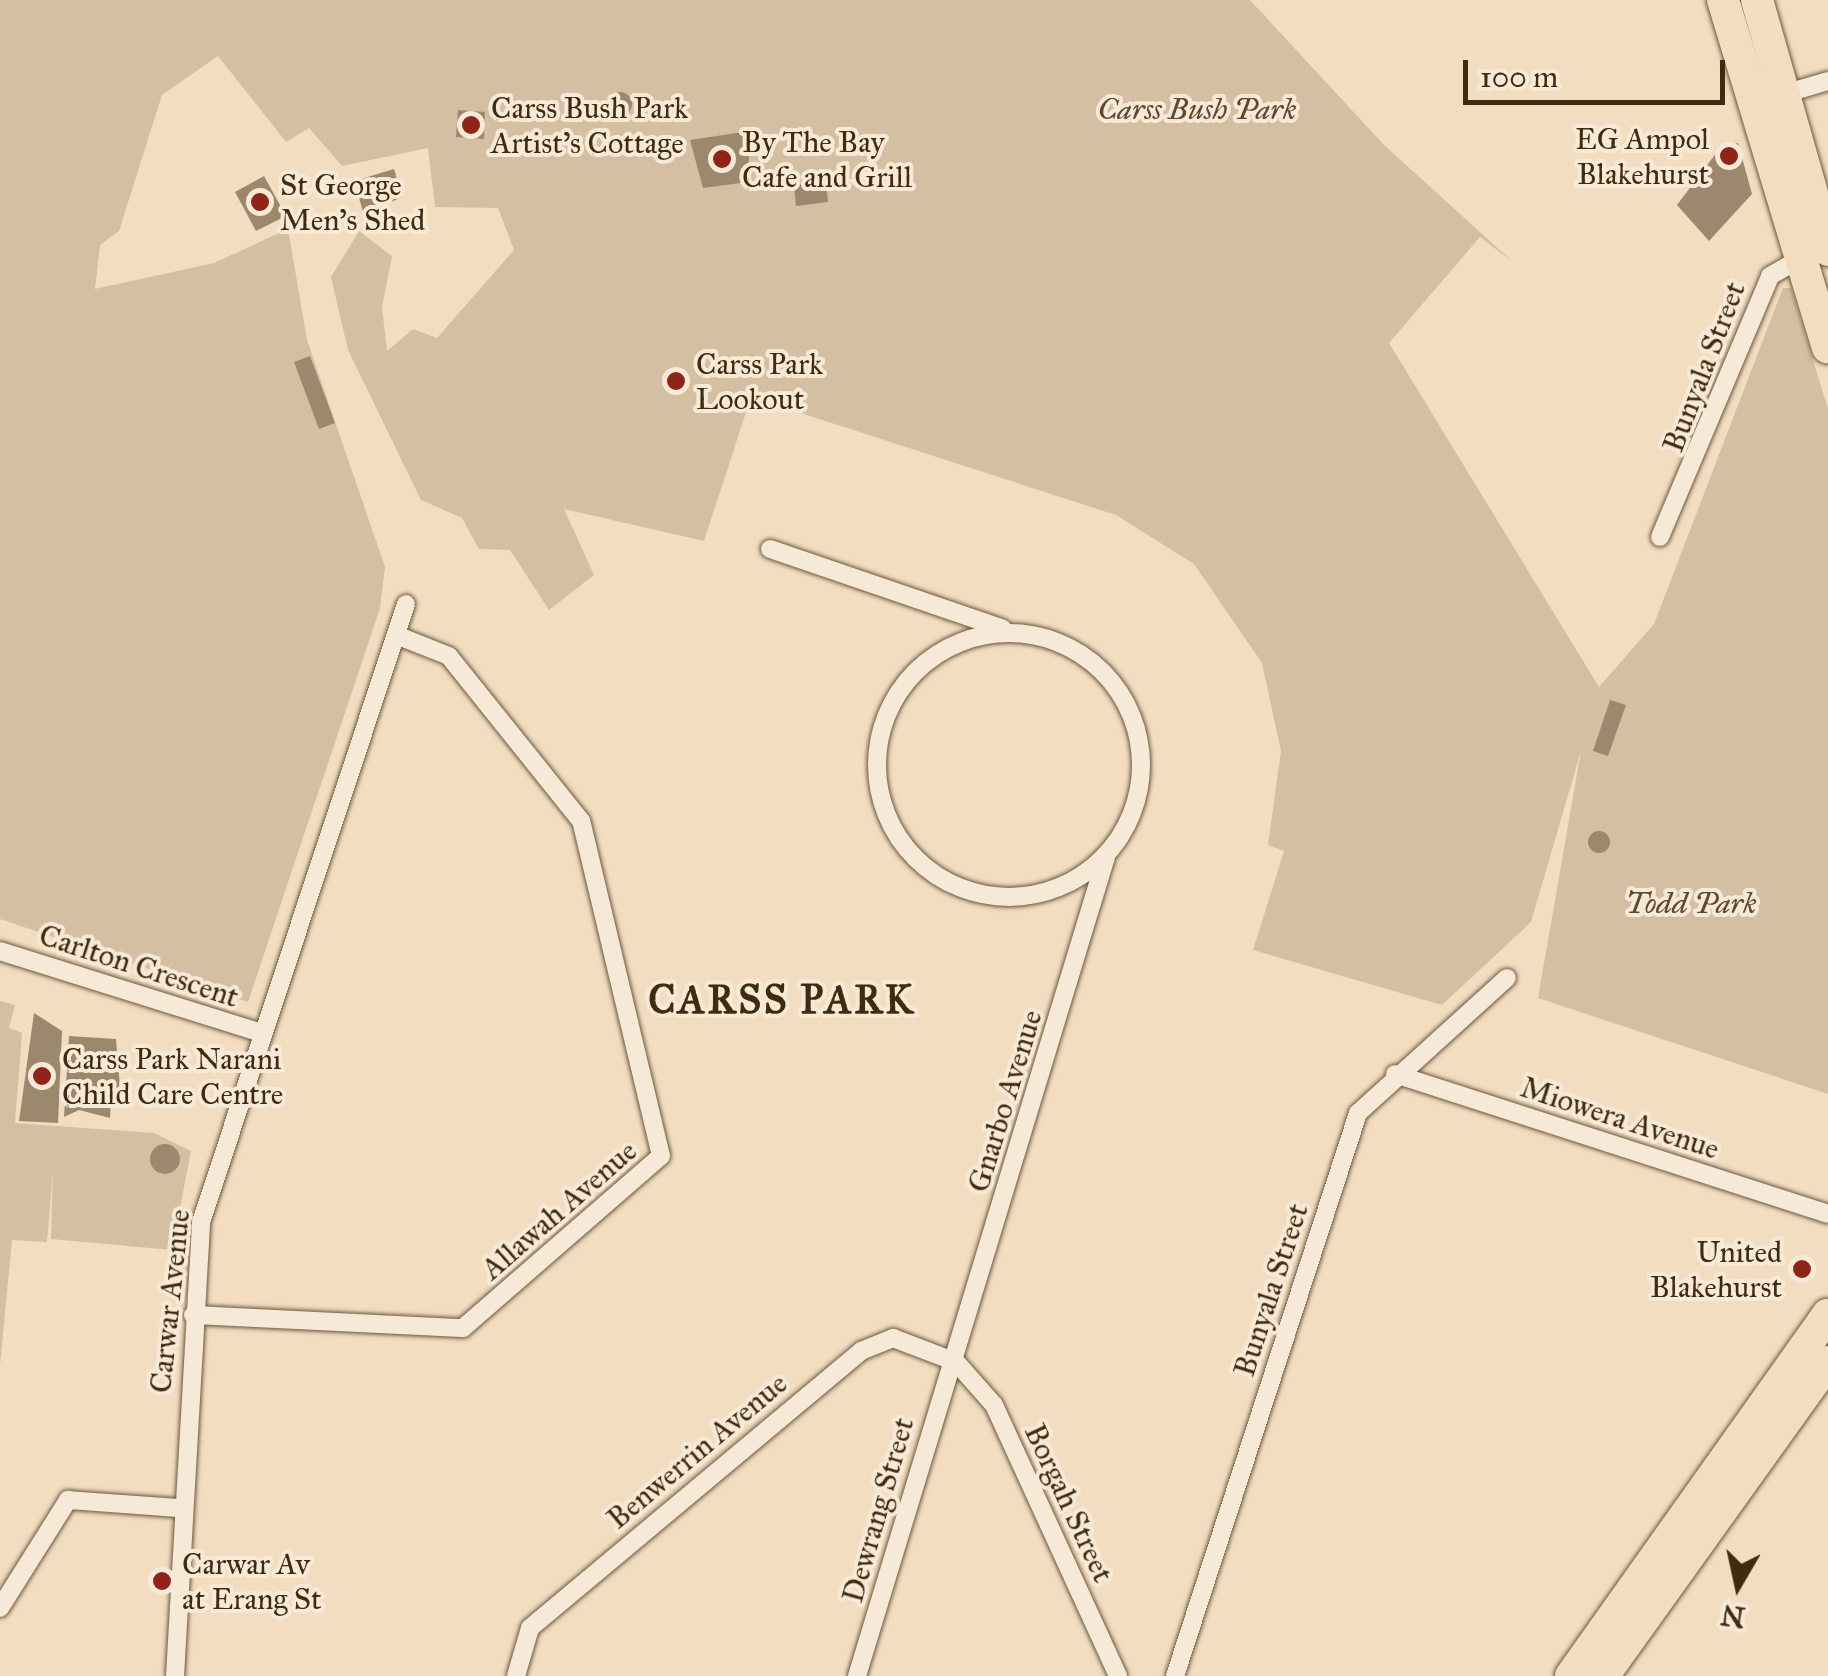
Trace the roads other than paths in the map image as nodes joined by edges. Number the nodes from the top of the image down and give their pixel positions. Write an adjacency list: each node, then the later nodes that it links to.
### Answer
1 (1723, 0): 5 (highway)
2 (1757, 0): 4 (highway)
3 (1828, 81): 4 (street)
4 (1787, 93): 5 (highway)
5 (1821, 251): 6 (highway); 7 (street, Bunyala Street)
6 (1828, 348)
7 (1660, 537)
8 (770, 549): 10 (street, Gnarbo Avenue)
9 (406, 604): 11 (street, Carwar Avenue)
10 (1008, 631): 12 (street, Gnarbo Avenue); 12 (street)
11 (401, 637): 15 (street, Carwar Avenue); 18 (street, Allawah Avenue)
12 (1106, 857): 20 (street, Gnarbo Avenue)
13 (0, 951): 15 (street, Carlton Crescent)
14 (1507, 978): 16 (street, Bunyala Street)
15 (261, 1033): 18 (street, Carwar Avenue)
16 (1394, 1074): 17 (street, Miowera Avenue); 28 (street, Bunyala Street)
17 (1828, 1214)
18 (193, 1315): 22 (street, Carwar Avenue)
19 (1828, 1315): 21 (highway)
20 (956, 1362): 25 (street, Benwerrin Avenue); 26 (street, Dewrang Street); 27 (street, Borgah Street)
21 (1820, 1364): 29 (highway); 30 (highway)
22 (180, 1508): 23 (street); 24 (street, Carwar Avenue)
23 (0, 1608)
24 (176, 1676)
25 (516, 1676)
26 (857, 1676)
27 (1118, 1676)
28 (1175, 1676)
29 (1571, 1676)
30 (1603, 1676)

